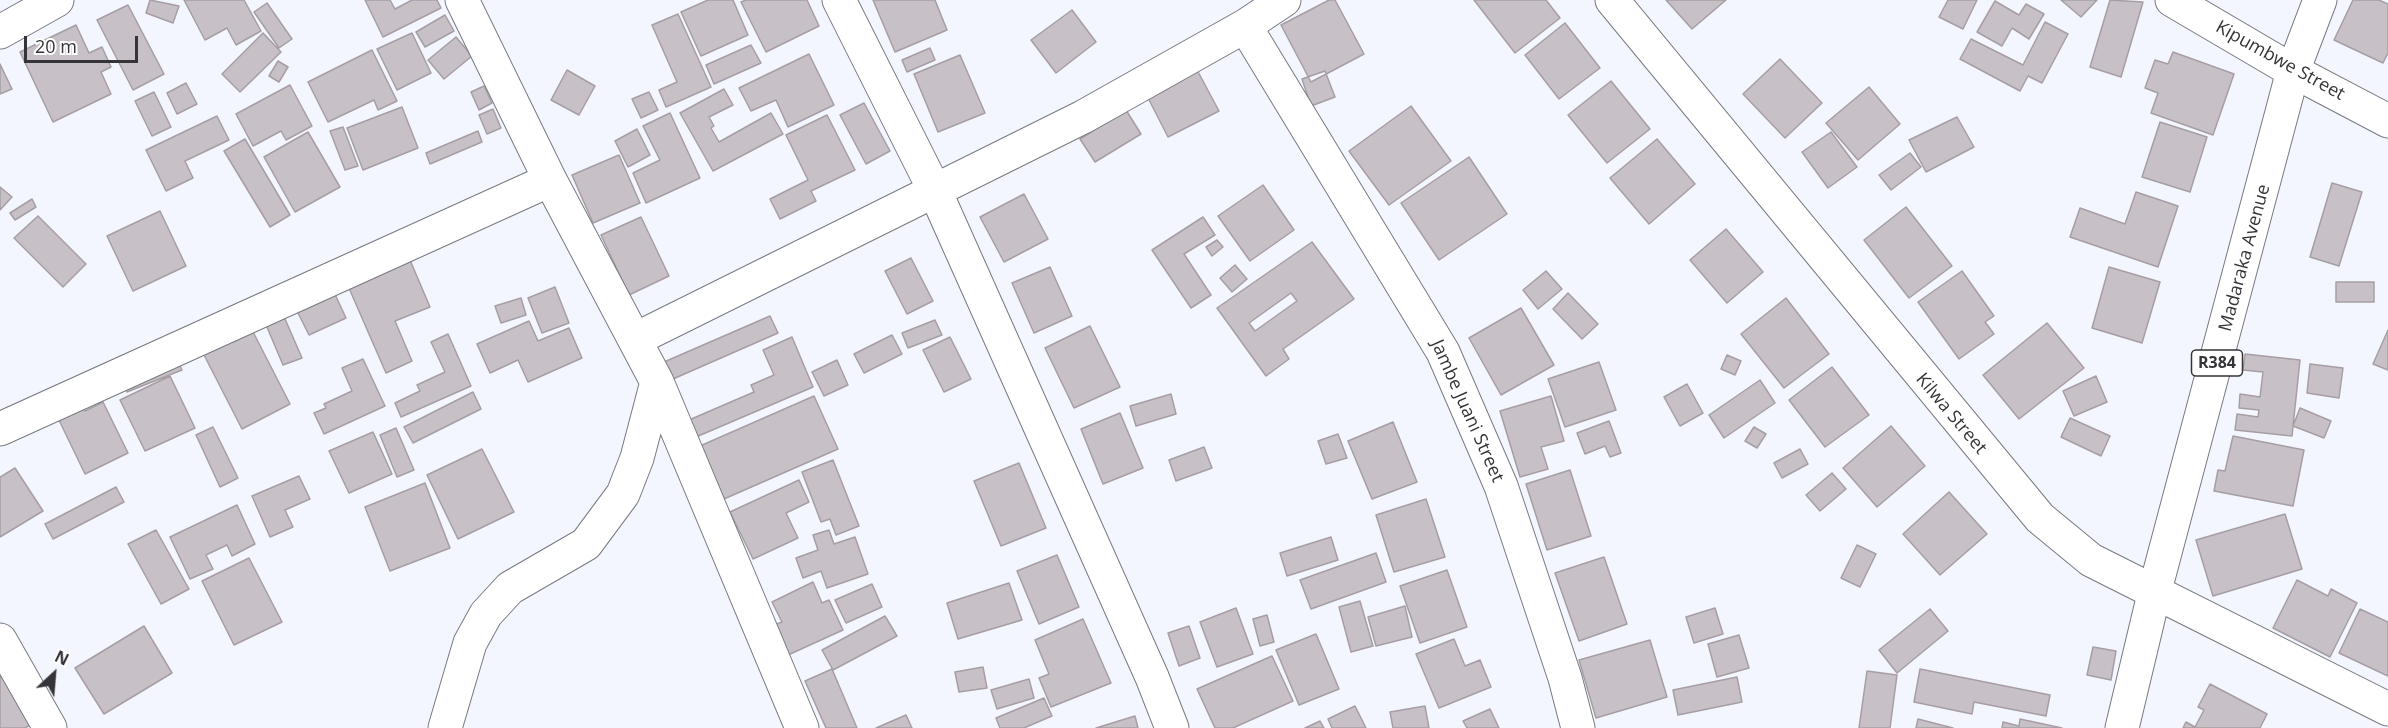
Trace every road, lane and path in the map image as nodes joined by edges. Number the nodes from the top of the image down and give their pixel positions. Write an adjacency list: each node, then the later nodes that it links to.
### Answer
1 (57, 0): 9 (street)
2 (462, 0): 12 (street)
3 (839, 0): 13 (street)
4 (1284, 0): 8 (street)
5 (1612, 0): 17 (street, Kilwa Street)
6 (2172, 0): 10 (street, Kipumbwe Street)
7 (2320, 0): 10 (street, Madaraka Avenue / R384)
8 (1245, 26): 13 (street); 24 (street, Jambe Juani Street)
9 (0, 32)
10 (2294, 71): 11 (street, Kipumbwe Street); 17 (street, Madaraka Avenue / R384)
11 (2388, 121)
12 (550, 180): 14 (street); 16 (street)
13 (935, 191): 14 (street); 23 (street)
14 (636, 339): 15 (street)
15 (657, 382): 21 (street); 22 (street)
16 (0, 429)
17 (2155, 590): 19 (street, Kilwa Street); 25 (street, Madaraka Avenue / R384)
18 (0, 640): 20 (street)
19 (2388, 709)
20 (50, 728)
21 (446, 728)
22 (802, 728)
23 (1172, 728)
24 (1578, 728)
25 (2121, 728)

